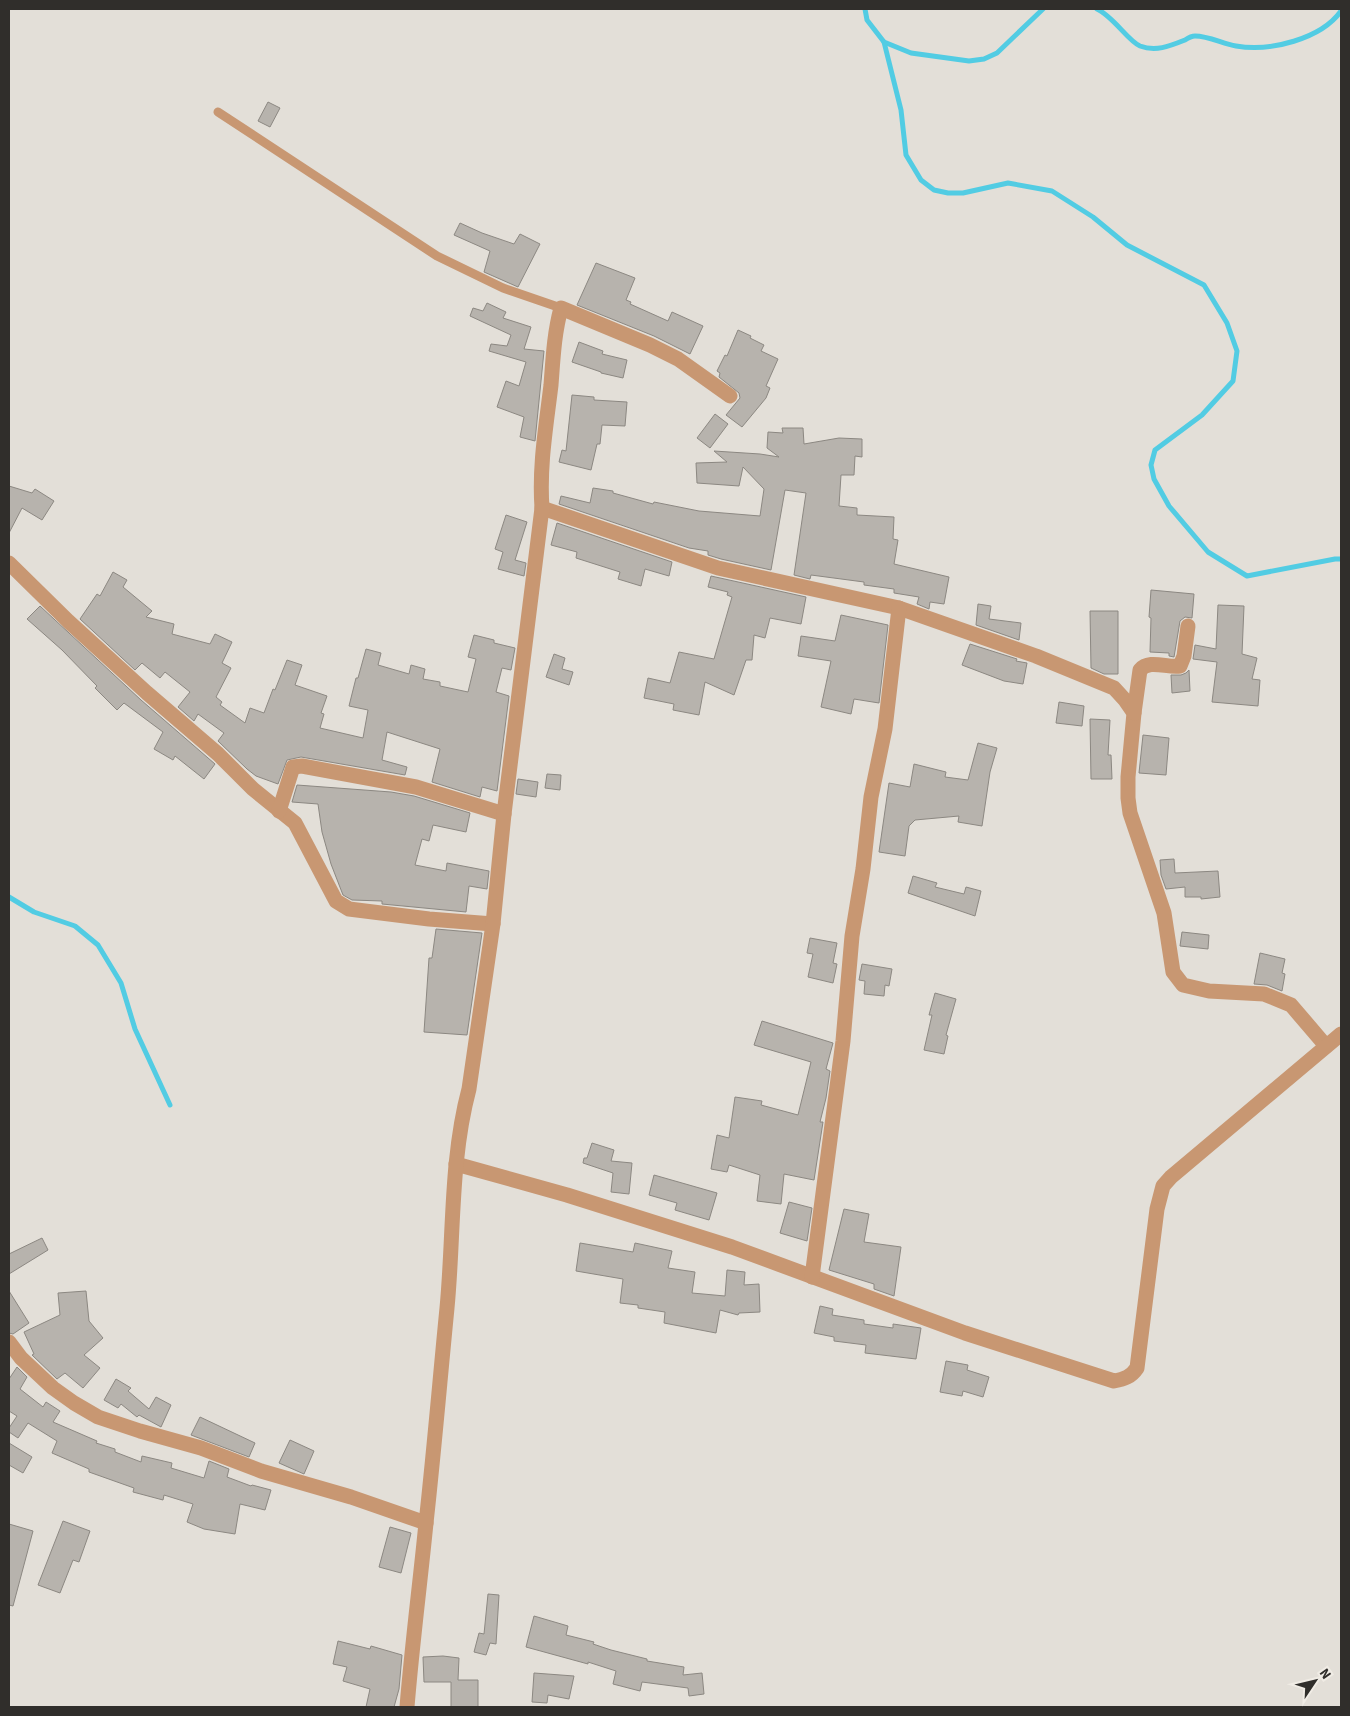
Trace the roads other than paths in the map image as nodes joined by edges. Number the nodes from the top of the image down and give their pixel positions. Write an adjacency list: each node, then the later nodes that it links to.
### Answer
1 (218, 112): 2 (lane)
2 (561, 308): 3 (street); 4 (street)
3 (730, 396)
4 (542, 508): 6 (street); 10 (street)
5 (9, 563): 9 (street)
6 (899, 608): 8 (street); 15 (street)
7 (1188, 626): 8 (street)
8 (1134, 713): 13 (street)
9 (279, 811): 10 (street); 11 (street)
10 (504, 814): 11 (street)
11 (493, 924): 14 (street)
12 (1341, 1034): 13 (street)
13 (1326, 1046): 15 (street)
14 (456, 1164): 15 (street); 17 (street)
15 (812, 1278)
16 (9, 1342): 17 (street)
17 (426, 1523): 18 (street)
18 (407, 1707)

